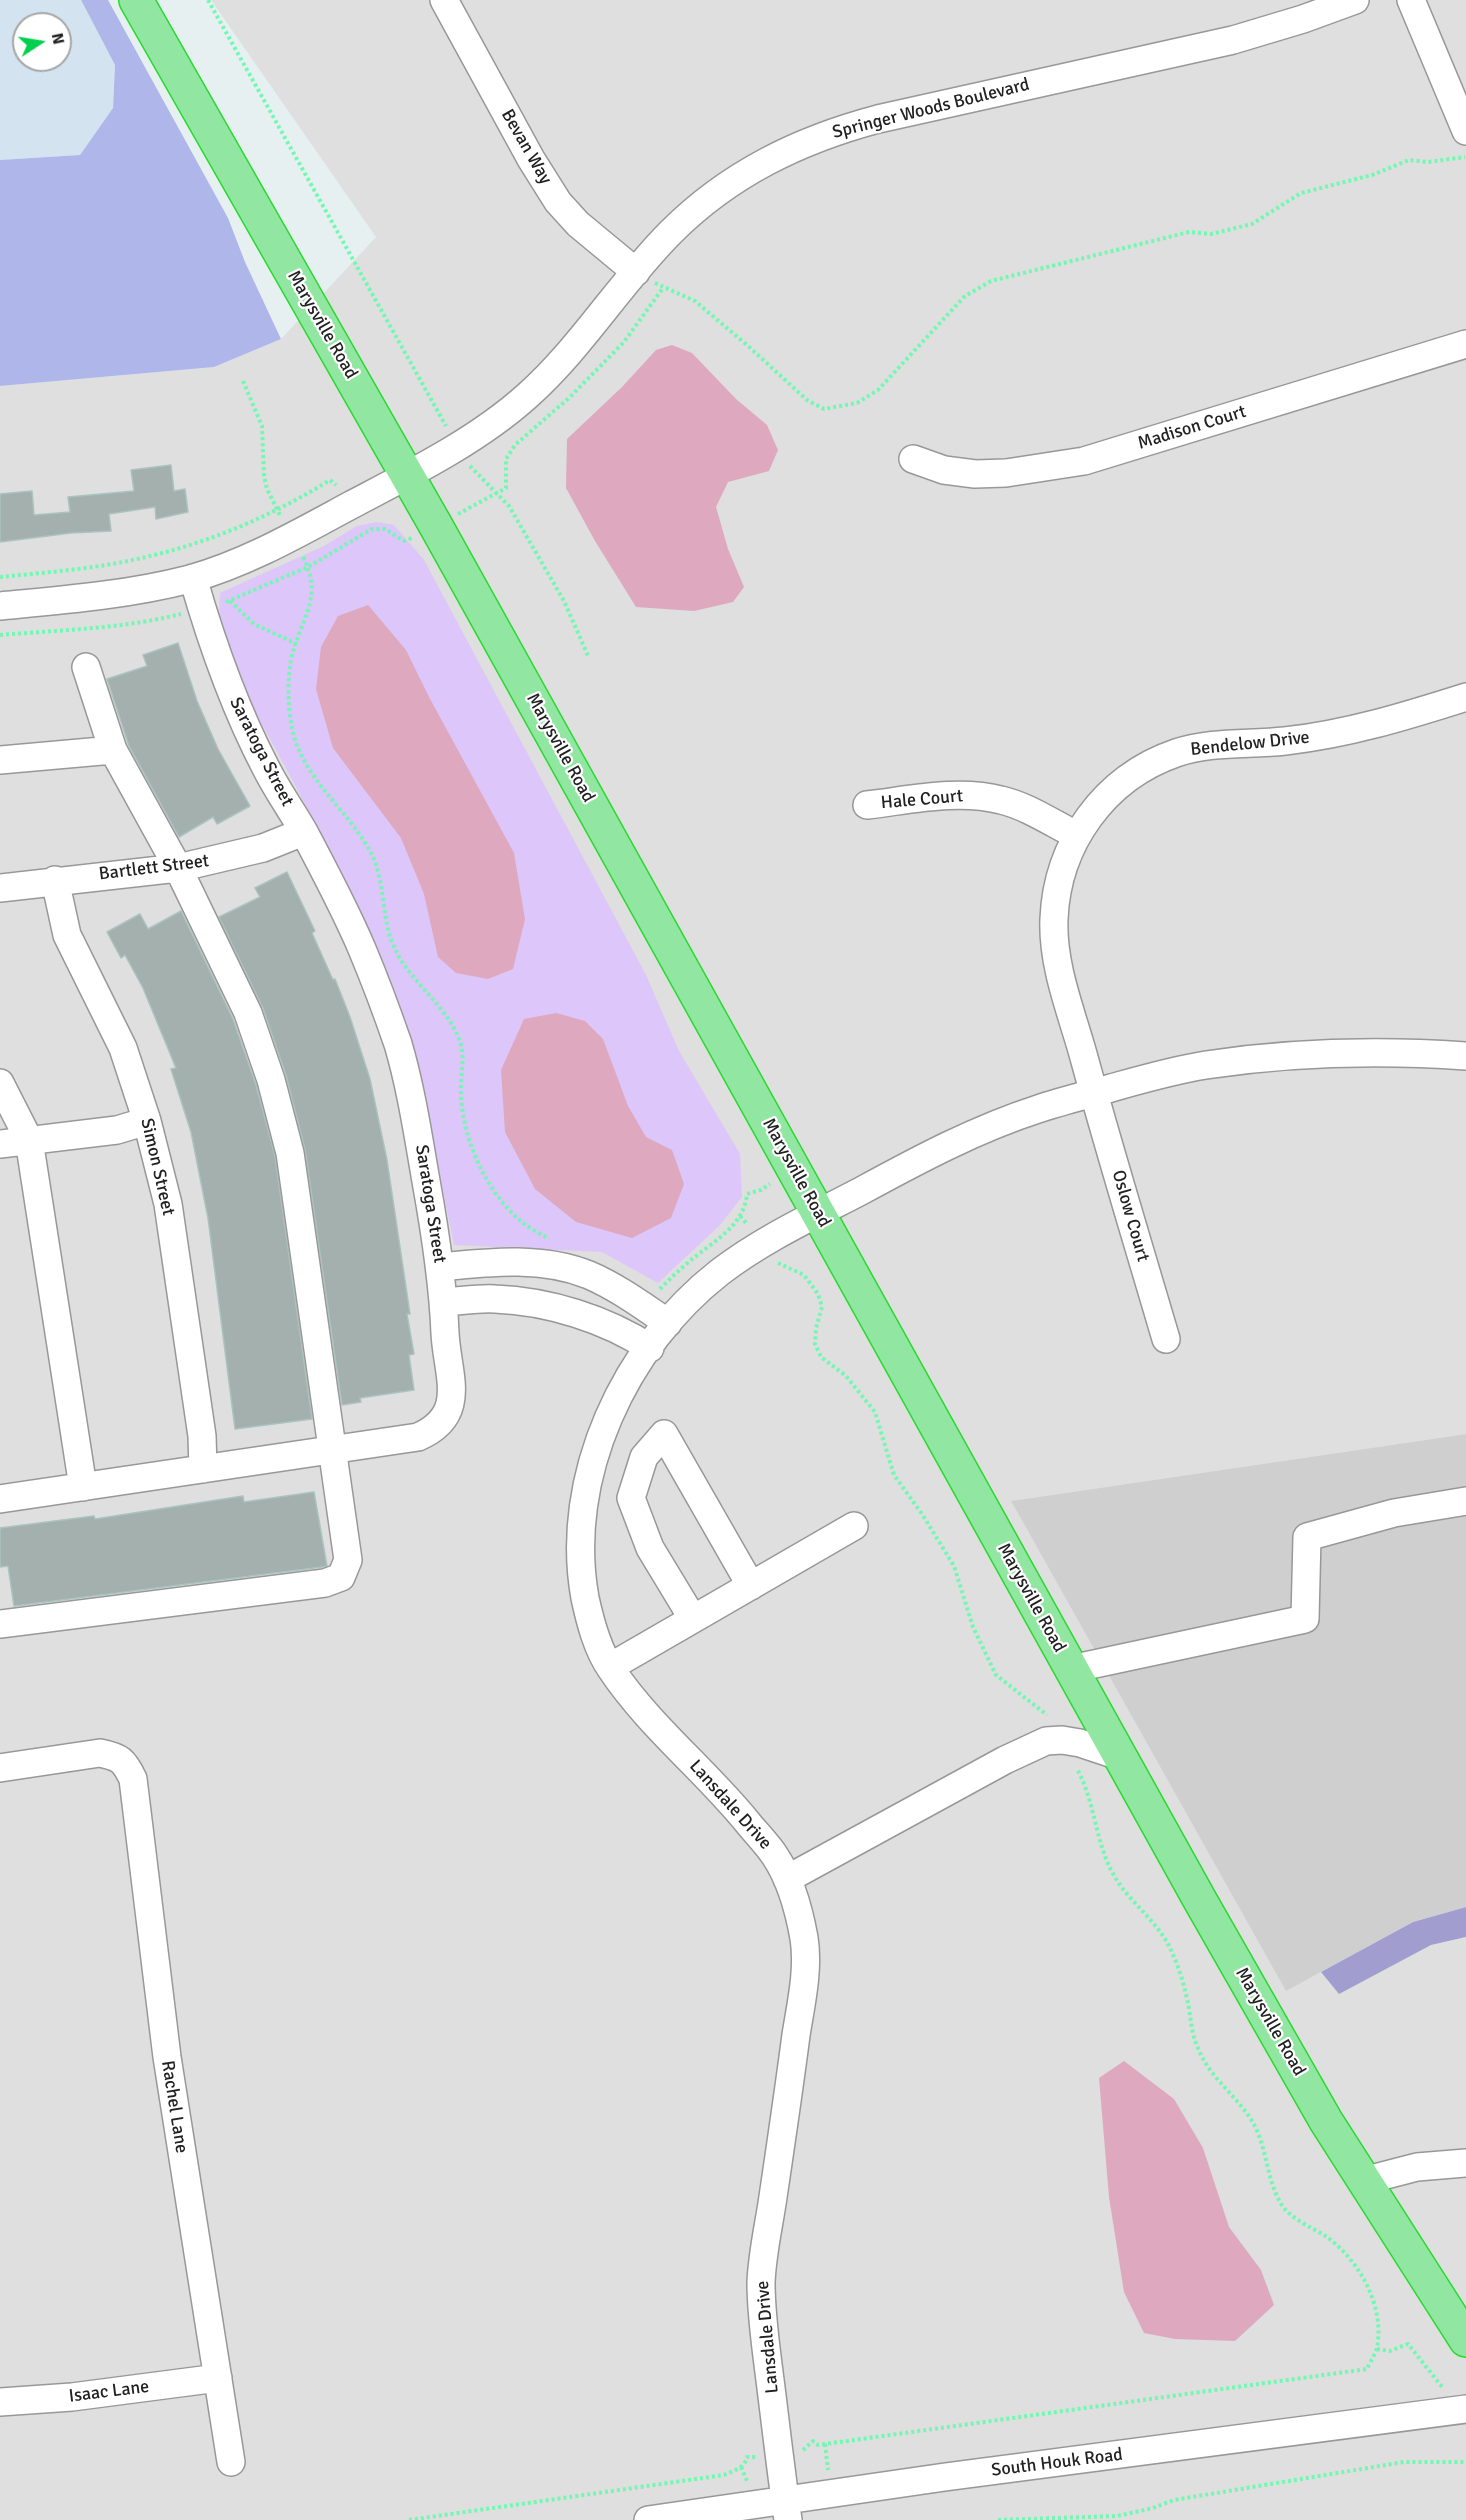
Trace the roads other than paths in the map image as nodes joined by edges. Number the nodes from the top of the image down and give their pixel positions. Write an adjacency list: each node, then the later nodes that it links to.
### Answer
1 (136, 0): 9 (highway, Marysville Road)
2 (444, 0): 6 (street, Bevan Way)
3 (1355, 0): 6 (street, Springer Woods Boulevard)
4 (1411, 0): 5 (street)
5 (1466, 131)
6 (636, 272): 9 (street, Springer Woods Boulevard)
7 (1466, 344): 8 (street, Madison Court)
8 (913, 459)
9 (408, 475): 10 (street, Springer Woods Boulevard); 28 (highway, Marysville Road)
10 (193, 578): 11 (street, Springer Woods Boulevard); 17 (street, Saratoga Street)
11 (0, 606)
12 (87, 667): 14 (street)
13 (1466, 697): 18 (street, Bendelow Drive)
14 (113, 750): 15 (street); 19 (street)
15 (0, 760)
16 (867, 805): 18 (street, Hale Court)
17 (303, 832): 19 (street, Bartlett Street); 29 (street, Saratoga Street)
18 (1076, 835): 24 (street, Bendelow Drive)
19 (177, 868): 20 (street, Bartlett Street); 34 (street)
20 (55, 880): 21 (street, Bartlett Street); 25 (street, Simon Street)
21 (0, 888)
22 (1466, 1056): 24 (street, Lansdale Drive)
23 (0, 1083): 26 (street)
24 (1094, 1093): 28 (street, Lansdale Drive); 32 (street, Oslow Court)
25 (147, 1121): 26 (street); 35 (street, Simon Street)
26 (29, 1140): 27 (street); 36 (street)
27 (0, 1144)
28 (819, 1213): 31 (street, Lansdale Drive); 44 (highway, Marysville Road)
29 (440, 1267): 30 (street, Saratoga Street); 31 (street)
30 (444, 1302): 33 (street); 34 (street, Saratoga Street)
31 (668, 1323): 33 (street, Lansdale Drive)
32 (1166, 1339)
33 (650, 1348): 43 (street, Lansdale Drive)
34 (334, 1451): 35 (street, Saratoga Street); 42 (street)
35 (203, 1469): 36 (street, Saratoga Street)
36 (83, 1487): 37 (street, Saratoga Street)
37 (0, 1499)
38 (1466, 1501): 44 (street)
39 (854, 1526): 40 (street)
40 (750, 1586): 41 (street); 41 (street)
41 (693, 1619): 43 (street)
42 (0, 1624)
43 (610, 1667): 47 (street, Lansdale Drive)
44 (1071, 1669): 45 (highway, Marysville Road)
45 (1119, 1756): 47 (street); 49 (highway, Marysville Road)
46 (0, 1768): 51 (street, Rachel Lane)
47 (787, 1879): 55 (street, Lansdale Drive)
48 (1466, 2163): 49 (street)
49 (1363, 2181): 50 (highway, Marysville Road)
50 (1466, 2340)
51 (218, 2378): 52 (street, Isaac Lane); 54 (street, Rachel Lane)
52 (0, 2402)
53 (1463, 2410): 55 (street, South Houk Road)
54 (231, 2462)
55 (786, 2510): 56 (street, South Houk Road)
56 (648, 2520)

